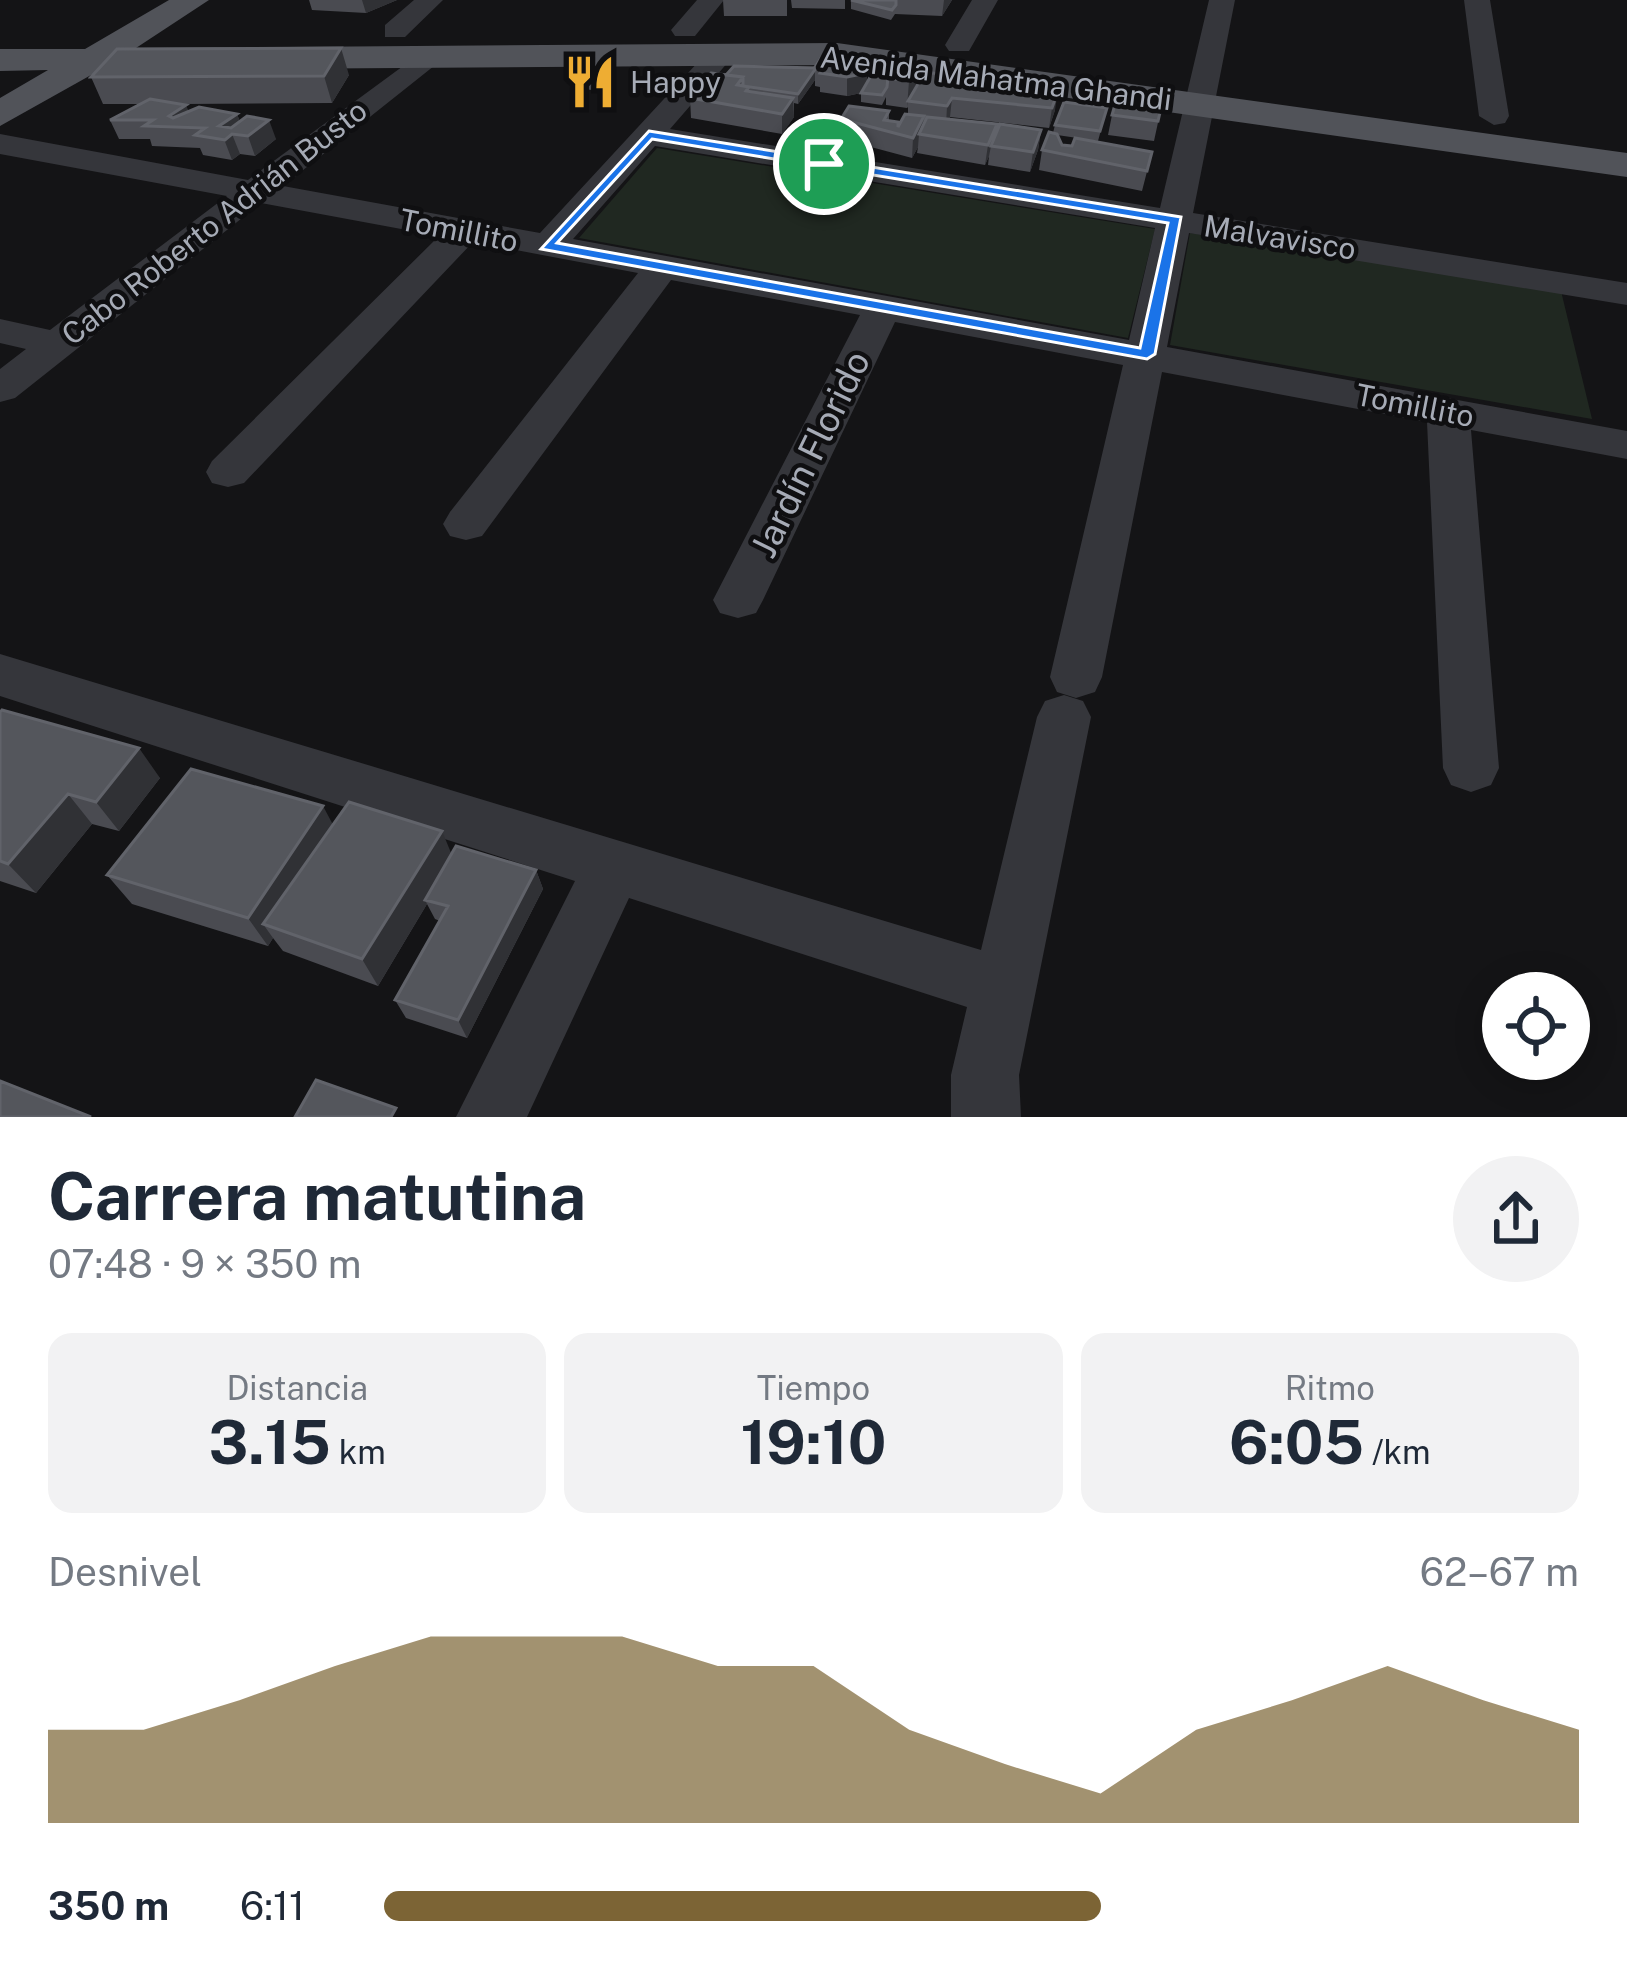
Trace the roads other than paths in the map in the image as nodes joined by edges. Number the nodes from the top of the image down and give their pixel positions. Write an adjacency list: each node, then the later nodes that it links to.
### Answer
1 (193, 0): 9 (main road)
2 (430, 0): 8 (street)
3 (711, 0): 7 (street)
4 (985, 0): 11 (street)
5 (1222, 0): 16 (street)
6 (1477, 0): 18 (street)
7 (685, 30): 8 (main road, Avenida Mahatma Ghandi); 11 (main road, Avenida Mahatma Ghandi)
8 (395, 32): 9 (main road, Avenida Mahatma Ghandi)
9 (136, 33): 10 (main road, Avenida Mahatma Ghandi); 14 (main road)
10 (0, 37)
11 (959, 45): 16 (main road, Avenida Mahatma Ghandi)
12 (722, 53): 13 (main road, Avenida Mahatma Ghandi); 16 (main road, Avenida Mahatma Ghandi); 19 (street)
13 (429, 56): 14 (main road, Avenida Mahatma Ghandi); 23 (street, Cabo Roberto Adrián Busto)
14 (96, 57): 15 (main road, Avenida Mahatma Ghandi); 17 (main road)
15 (0, 60)
16 (1200, 91): 18 (main road, Avenida Mahatma Ghandi); 22 (main road, Avenida Mahatma Ghandi); 24 (street)
17 (0, 114)
18 (1494, 116): 20 (main road, Avenida Mahatma Ghandi)
19 (649, 135): 24 (street, Malvavisco); 26 (street)
20 (1627, 135)
21 (0, 144): 23 (street, Tomillito)
22 (1627, 165)
23 (253, 191): 25 (street, Tomillito); 31 (street, Cabo Roberto Adrián Busto)
24 (1176, 220): 28 (street, Malvavisco); 32 (street)
25 (464, 231): 26 (street, Tomillito); 36 (street)
26 (547, 246): 27 (street, Tomillito)
27 (661, 268): 29 (street, Tomillito); 37 (street)
28 (1627, 294)
29 (882, 308): 32 (street, Tomillito); 38 (street, Jardín Florido)
30 (0, 331): 31 (street)
31 (58, 344): 33 (street, Cabo Roberto Adrián Busto)
32 (1147, 354): 34 (street, Tomillito); 42 (street)
33 (0, 389)
34 (1448, 412): 35 (street, Tomillito); 40 (street)
35 (1627, 445)
36 (228, 472)
37 (466, 524)
38 (738, 600)
39 (0, 675): 41 (street)
40 (1472, 768)
41 (614, 866): 42 (street); 43 (street)
42 (1004, 988): 44 (street)
43 (491, 1117)
44 (986, 1117)

